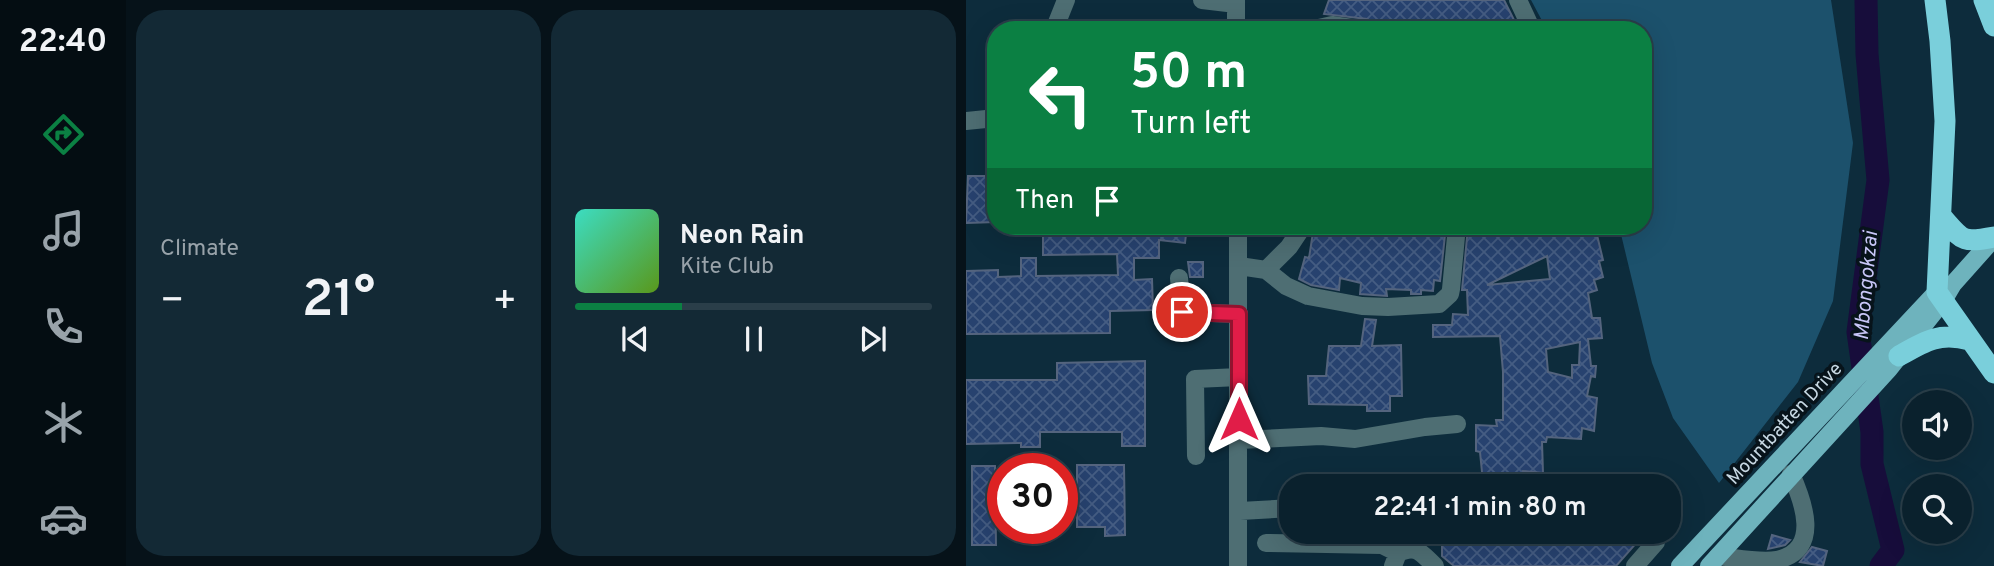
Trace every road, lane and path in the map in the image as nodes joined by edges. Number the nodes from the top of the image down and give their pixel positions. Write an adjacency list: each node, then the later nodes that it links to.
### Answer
1 (1066, 0): 7 (street)
2 (1202, 0): 6 (street)
3 (1518, 0): 9 (street)
4 (1935, 0): 13 (highway)
5 (1983, 0): 10 (highway)
6 (1236, 2): 8 (street)
7 (1058, 21)
8 (1236, 21)
9 (1528, 21)
10 (1994, 26)
11 (987, 119): 12 (street)
12 (966, 121)
13 (1941, 216): 17 (highway); 21 (highway)
14 (1238, 235): 18 (street)
15 (1297, 235): 19 (street)
16 (1456, 235): 19 (street)
17 (1994, 238): 21 (main road, Mountbatten Drive)
18 (1239, 266): 19 (street); 22 (street)
19 (1266, 270)
20 (1179, 278): 22 (street)
21 (1945, 292): 23 (highway); 24 (main road, Mountbatten Drive); 40 (main road, Mountbatten Drive)
22 (1239, 314): 26 (street)
23 (1970, 340): 24 (highway); 25 (highway)
24 (1894, 362): 30 (main road, Mountbatten Drive)
25 (1994, 373)
26 (1239, 377): 28 (street); 29 (street)
27 (1457, 424): 28 (street)
28 (1239, 440): 32 (street)
29 (1196, 456)
30 (1791, 474): 36 (main road, Mountbatten Drive); 36 (street)
31 (1279, 509): 32 (street)
32 (1240, 511): 37 (street)
33 (1266, 542): 35 (street)
34 (1654, 544): 39 (street)
35 (1395, 559): 38 (street)
36 (1714, 561)
37 (1238, 566)
38 (1435, 566)
39 (1636, 566)
40 (1680, 566)

